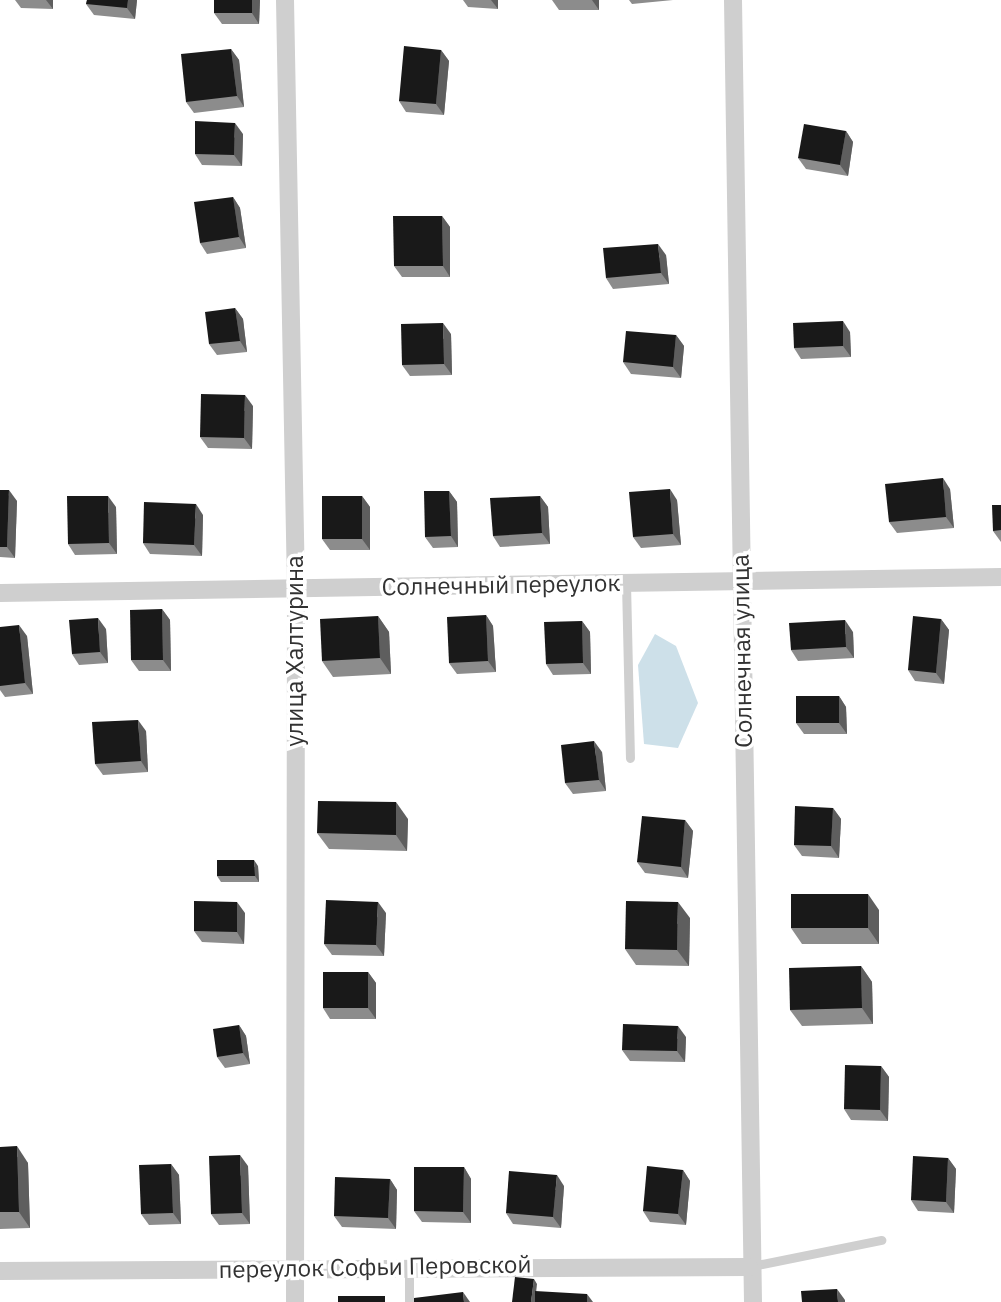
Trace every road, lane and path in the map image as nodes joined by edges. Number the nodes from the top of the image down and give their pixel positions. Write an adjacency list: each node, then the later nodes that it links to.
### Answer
1 (285, 0): 6 (street, улица Халтурина)
2 (733, 0): 4 (street, Солнечная улица)
3 (1001, 577): 4 (street, Солнечный переулок)
4 (741, 582): 5 (street, Солнечный переулок); 11 (street, Солнечная улица)
5 (626, 583): 6 (street, Солнечный переулок); 8 (lane)
6 (296, 589): 7 (street, Солнечный переулок); 12 (street, улица Халтурина)
7 (0, 593)
8 (629, 758)
9 (881, 1240): 11 (lane)
10 (409, 1265): 11 (street, переулок Софьи Перовской); 12 (street, переулок Софьи Перовской); 15 (lane)
11 (749, 1267): 16 (street, Солнечная улица)
12 (293, 1268): 13 (street, переулок Софьи Перовской); 14 (street, улица Халтурина)
13 (0, 1271)
14 (295, 1302)
15 (409, 1302)
16 (753, 1302)

